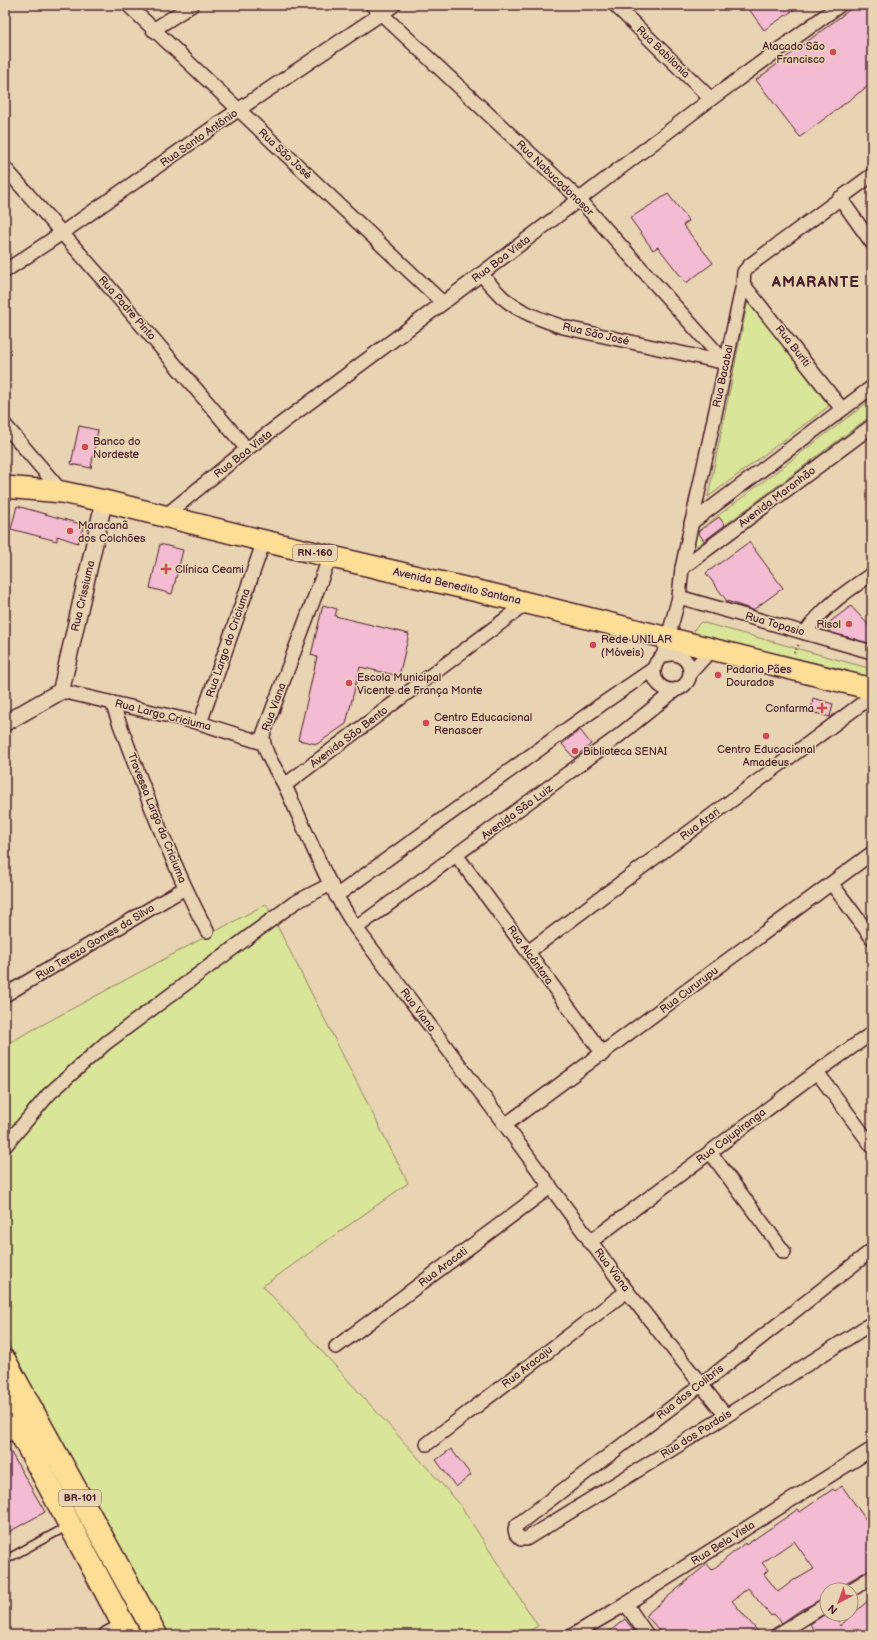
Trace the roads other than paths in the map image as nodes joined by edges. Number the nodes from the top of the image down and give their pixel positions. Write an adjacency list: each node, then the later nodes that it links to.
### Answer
1 (128, 5): 7 (street, Rua São José)
2 (192, 5): 7 (street)
3 (394, 5): 6 (street, Rua Santo Antônio)
4 (615, 5): 8 (street, Rua Babilonia)
5 (840, 5): 8 (street, Rua Boa Vista)
6 (377, 9): 9 (street, Rua Santo Antônio); 13 (street, Rua Nabucodonosor)
7 (153, 30): 9 (street, Rua São José)
8 (711, 99): 13 (street, Rua Boa Vista)
9 (238, 110): 14 (street, Rua Santo Antônio); 19 (street, Rua São José)
10 (5, 168): 14 (street, Rua Padre Pinto)
11 (872, 175): 12 (street, Rua Bacabal)
12 (840, 198): 15 (street); 18 (street, Rua Bacabal)
13 (579, 199): 17 (street, Rua Boa Vista); 20 (street, Rua Nabucodonosor)
14 (62, 233): 16 (street, Rua Santo Antônio); 25 (street, Rua Padre Pinto)
15 (872, 244)
16 (5, 271)
17 (481, 274): 19 (street, Rua Boa Vista); 20 (street, Rua São José)
18 (743, 284): 20 (street, Rua Bacabal); 22 (street, Rua Buriti)
19 (443, 303): 25 (street, Rua Boa Vista)
20 (726, 363): 32 (street, Rua Bacabal)
21 (872, 387): 22 (street)
22 (842, 409): 32 (street)
23 (5, 425): 29 (street)
24 (872, 426): 35 (street, Avenida Maranhão)
25 (247, 449): 31 (street, Rua Boa Vista)
26 (5, 478): 28 (main road, Avenida Benedito Santana / RN-160)
27 (5, 487): 28 (main road, Avenida Benedito Santana / RN-160)
28 (41, 490): 29 (main road, Avenida Benedito Santana / RN-160)
29 (62, 492): 30 (main road, Avenida Benedito Santana / RN-160)
30 (104, 501): 31 (main road, Avenida Benedito Santana / RN-160); 46 (street, Rua Crissiuma)
31 (165, 516): 33 (main road, Avenida Benedito Santana / RN-160)
32 (691, 523): 35 (street, Rua Bacabal)
33 (264, 541): 34 (main road, Avenida Benedito Santana / RN-160); 51 (street, Rua Largo do Criciuma)
34 (330, 556): 38 (main road, Avenida Benedito Santana / RN-160); 52 (street, Rua Viana)
35 (682, 568): 37 (street, Rua Bacabal)
36 (872, 574): 39 (street)
37 (679, 597): 39 (street, Rua Topasio); 40 (street, Rua Bacabal)
38 (527, 603): 40 (main road, Avenida Benedito Santana / RN-160); 53 (street, Avenida São Bento)
39 (806, 633): 42 (street, Rua Topasio)
40 (666, 647): 41 (main road, Avenida Benedito Santana / RN-160); 43 (street); 44 (street)
41 (712, 649): 44 (street); 45 (main road, Avenida Benedito Santana / RN-160)
42 (872, 652)
43 (653, 670): 47 (street); 59 (street)
44 (691, 672): 47 (street)
45 (872, 689)
46 (62, 691): 49 (street, Rua Largo Criciuma); 50 (street)
47 (674, 691): 55 (street, Avenida São Luiz)
48 (872, 696): 63 (street, Rua Arari)
49 (112, 703): 51 (street, Rua Largo Criciuma); 58 (street, Travessa Largo da Criciuma)
50 (5, 723)
51 (200, 723): 52 (street, Rua Largo Criciuma)
52 (263, 743): 53 (street, Rua Viana)
53 (285, 785): 56 (street, Rua Viana)
54 (872, 854): 57 (street, Rua Cururupu)
55 (457, 856): 60 (street, Avenida São Luiz); 63 (street, Rua Alcântara)
56 (331, 884): 59 (street, Rua Viana); 69 (street)
57 (832, 884): 62 (street); 66 (street, Rua Cururupu)
58 (185, 888): 61 (street, Travessa Largo da Criciuma); 64 (street, Rua Tereza Gomes da Silva)
59 (336, 896): 60 (street, Rua Viana)
60 (356, 928): 68 (street, Rua Viana)
61 (207, 931)
62 (872, 938)
63 (528, 952): 66 (street, Rua Alcântara)
64 (5, 995)
65 (872, 1033): 67 (street, Rua Cajupiranga)
66 (603, 1054): 68 (street, Rua Cururupu)
67 (817, 1072): 70 (street); 71 (street, Rua Cajupiranga)
68 (505, 1125): 72 (street, Rua Viana)
69 (5, 1146)
70 (872, 1146)
71 (710, 1152): 73 (street, Rua Cajupiranga); 75 (street)
72 (550, 1187): 73 (street, Rua Viana); 78 (street, Rua Aracati)
73 (590, 1242): 76 (street, Rua Viana)
74 (872, 1250): 80 (street, Rua dos Colibris)
75 (784, 1252)
76 (627, 1291): 80 (street, Rua Viana); 84 (street, Rua Aracaju)
77 (872, 1324): 82 (street, Rua dos Pardais)
78 (336, 1347)
79 (5, 1361): 94 (highway, BR-101)
80 (701, 1385): 82 (street, Rua Viana); 87 (street, Rua dos Colibris)
81 (5, 1404): 83 (highway, BR-101)
82 (726, 1416): 87 (street, Rua dos Pardais)
83 (12, 1432): 86 (highway, BR-101)
84 (427, 1444)
85 (872, 1449): 91 (street, Rua Bela Vista)
86 (70, 1525): 88 (lane); 93 (highway, BR-101)
87 (518, 1537)
88 (5, 1560)
89 (872, 1577): 90 (street)
90 (859, 1585)
91 (626, 1604): 95 (street, Rua Bela Vista); 96 (street)
92 (819, 1609): 97 (street)
93 (120, 1632)
94 (156, 1635)
95 (572, 1635)
96 (647, 1635)
97 (777, 1635)

